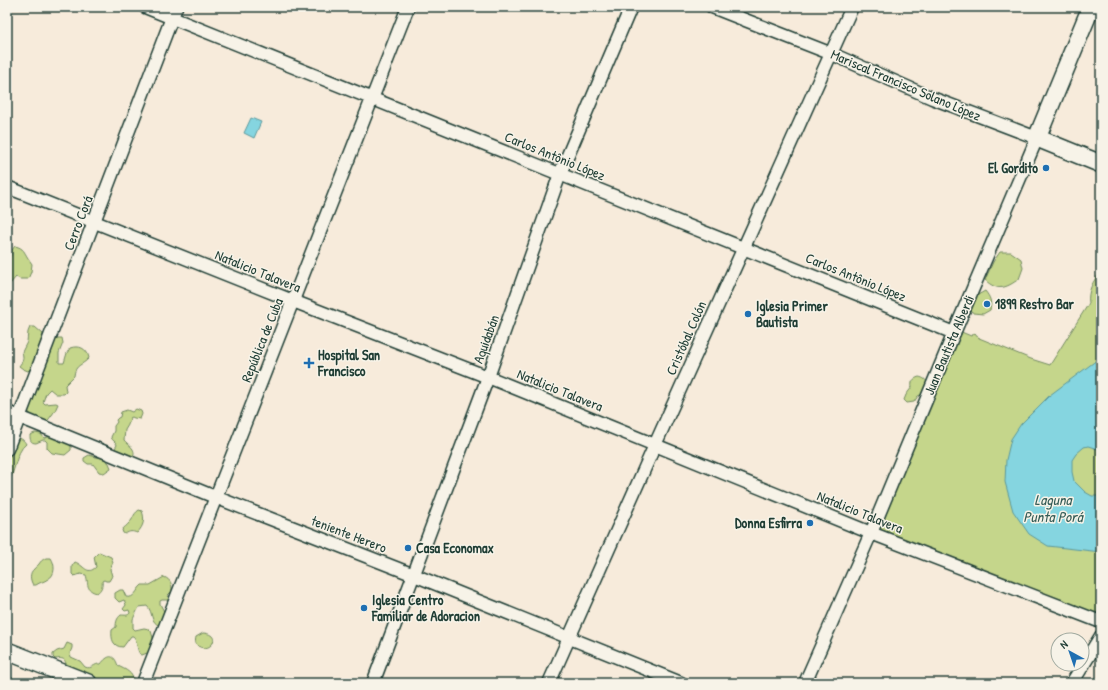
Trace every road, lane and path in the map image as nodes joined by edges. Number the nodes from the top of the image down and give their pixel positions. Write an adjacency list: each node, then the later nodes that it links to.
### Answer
1 (144, 7): 7 (street, Carlos Antônio López)
2 (408, 7): 9 (street, República de Cuba)
3 (631, 7): 12 (street, Aquidabán)
4 (712, 7): 8 (street, Mariscal Francisco Solano López)
5 (852, 7): 8 (street, Cristóbal Colón)
6 (1091, 7): 10 (street, Juan Bautista Alberdi)
7 (174, 12): 9 (street, Carlos Antônio López); 14 (street, Cerro Corá)
8 (832, 54): 10 (street, Mariscal Francisco Solano López); 15 (street, Cristóbal Colón)
9 (373, 99): 12 (street, Carlos Antônio López); 16 (street, República de Cuba)
10 (1037, 138): 11 (street, Mariscal Francisco Solano López); 17 (street, Juan Bautista Alberdi)
11 (1101, 164)
12 (560, 174): 15 (street, Carlos Antônio López); 18 (street, Aquidabán)
13 (7, 187): 14 (street, Natalicio Talavera)
14 (94, 222): 16 (street, Natalicio Talavera); 20 (street, Cerro Corá)
15 (744, 248): 17 (street, Carlos Antônio López); 21 (street, Cristóbal Colón)
16 (294, 301): 18 (street, Natalicio Talavera); 23 (street, República de Cuba)
17 (954, 332): 24 (street, Juan Bautista Alberdi)
18 (488, 378): 21 (street, Natalicio Talavera); 25 (street, Aquidabán)
19 (7, 412): 20 (street, teniente Herero)
20 (20, 417): 22 (street, Cerro Corá); 23 (street, teniente Herero)
21 (654, 445): 24 (street, Natalicio Talavera); 28 (street, Cristóbal Colón)
22 (7, 449)
23 (215, 497): 25 (street, teniente Herero); 31 (street, República de Cuba)
24 (871, 533): 26 (street, Natalicio Talavera); 35 (street, Juan Bautista Alberdi)
25 (414, 575): 28 (street, teniente Herero); 32 (street, Aquidabán)
26 (1101, 622)
27 (1101, 636): 36 (street)
28 (569, 637): 33 (street, Cristóbal Colón); 34 (street, teniente Herero)
29 (7, 651): 30 (street)
30 (88, 683)
31 (143, 683)
32 (373, 683)
33 (549, 683)
34 (681, 683)
35 (805, 683)
36 (1072, 683)

